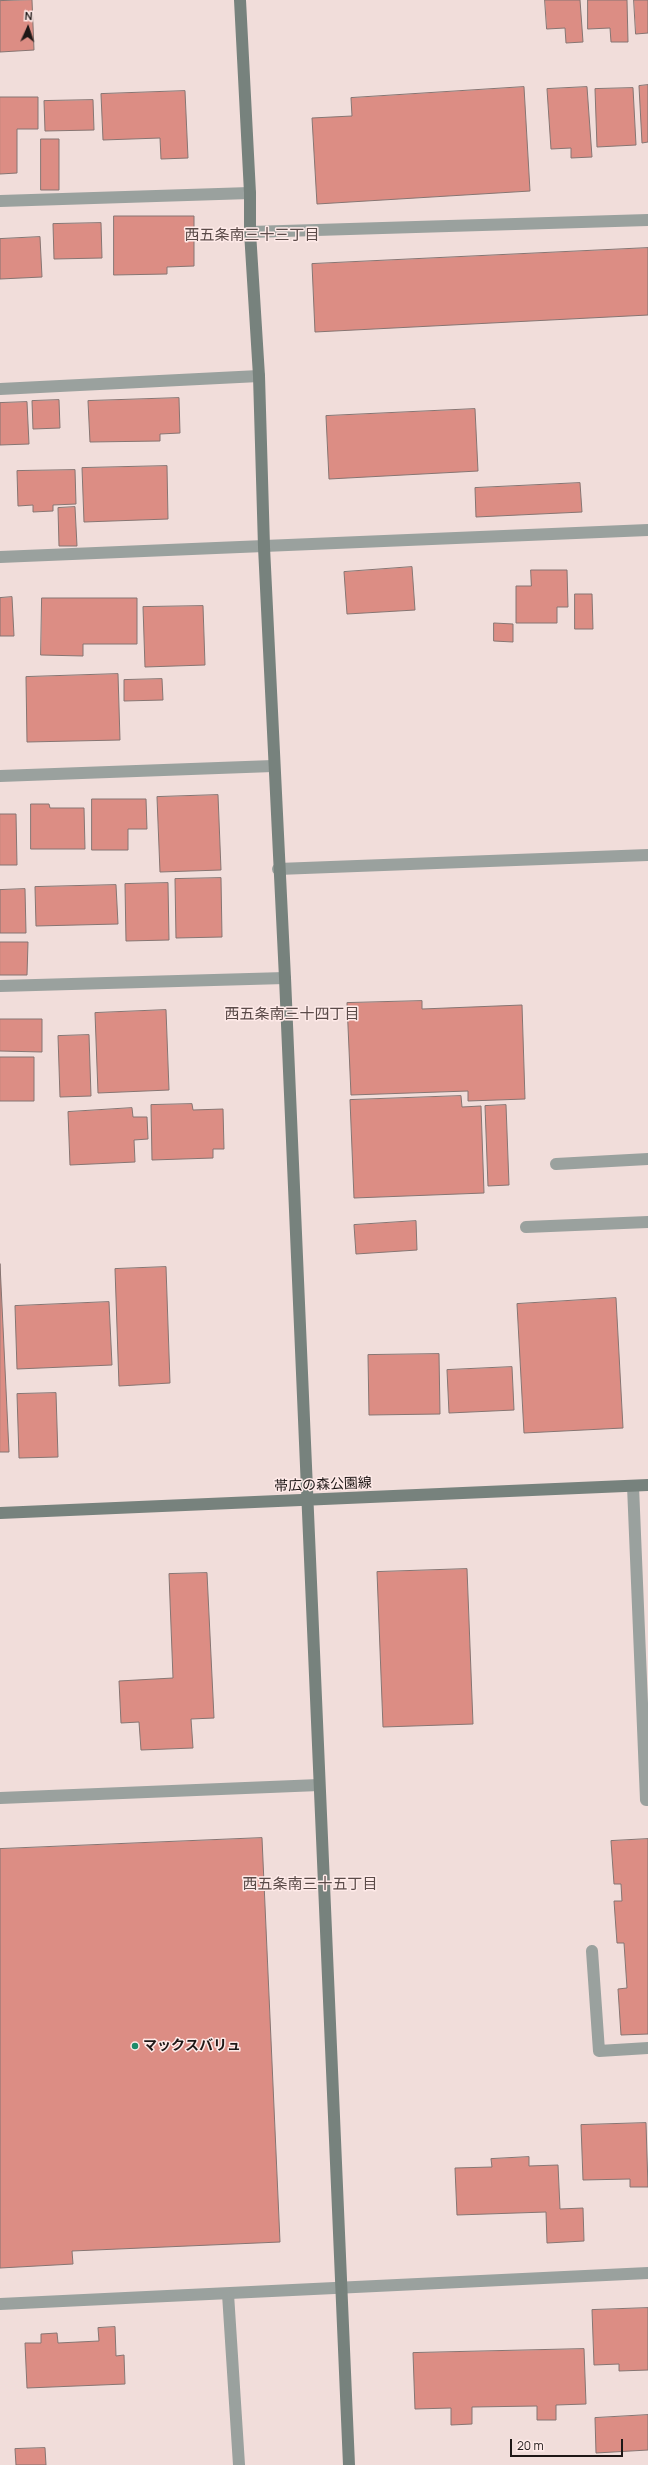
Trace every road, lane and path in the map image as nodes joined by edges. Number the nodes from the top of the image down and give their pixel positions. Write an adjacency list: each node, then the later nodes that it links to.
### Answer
1 (240, 0): 2 (street)
2 (250, 193): 3 (street); 5 (street)
3 (0, 201)
4 (648, 220): 5 (street)
5 (250, 232): 6 (street)
6 (259, 376): 7 (street); 9 (street)
7 (0, 389)
8 (648, 530): 9 (street)
9 (264, 547): 10 (street); 11 (street)
10 (0, 557)
11 (273, 766): 12 (street); 14 (street)
12 (0, 776)
13 (648, 856): 14 (street)
14 (278, 869): 15 (street)
15 (285, 978): 16 (street); 23 (street)
16 (0, 986)
17 (648, 1159): 18 (street)
18 (556, 1164)
19 (648, 1222): 20 (street)
20 (526, 1227)
21 (648, 1485): 22 (street, 帯広の森公園線)
22 (633, 1486): 23 (street, 帯広の森公園線); 25 (street)
23 (306, 1501): 24 (street, 帯広の森公園線); 26 (street)
24 (0, 1513)
25 (643, 1618): 28 (street)
26 (319, 1784): 27 (street); 32 (street)
27 (0, 1798)
28 (648, 1800)
29 (592, 1951): 30 (street)
30 (648, 2048)
31 (648, 2273): 32 (street)
32 (343, 2289): 33 (street); 36 (street)
33 (228, 2294): 34 (street); 35 (street)
34 (0, 2304)
35 (239, 2465)
36 (349, 2465)

